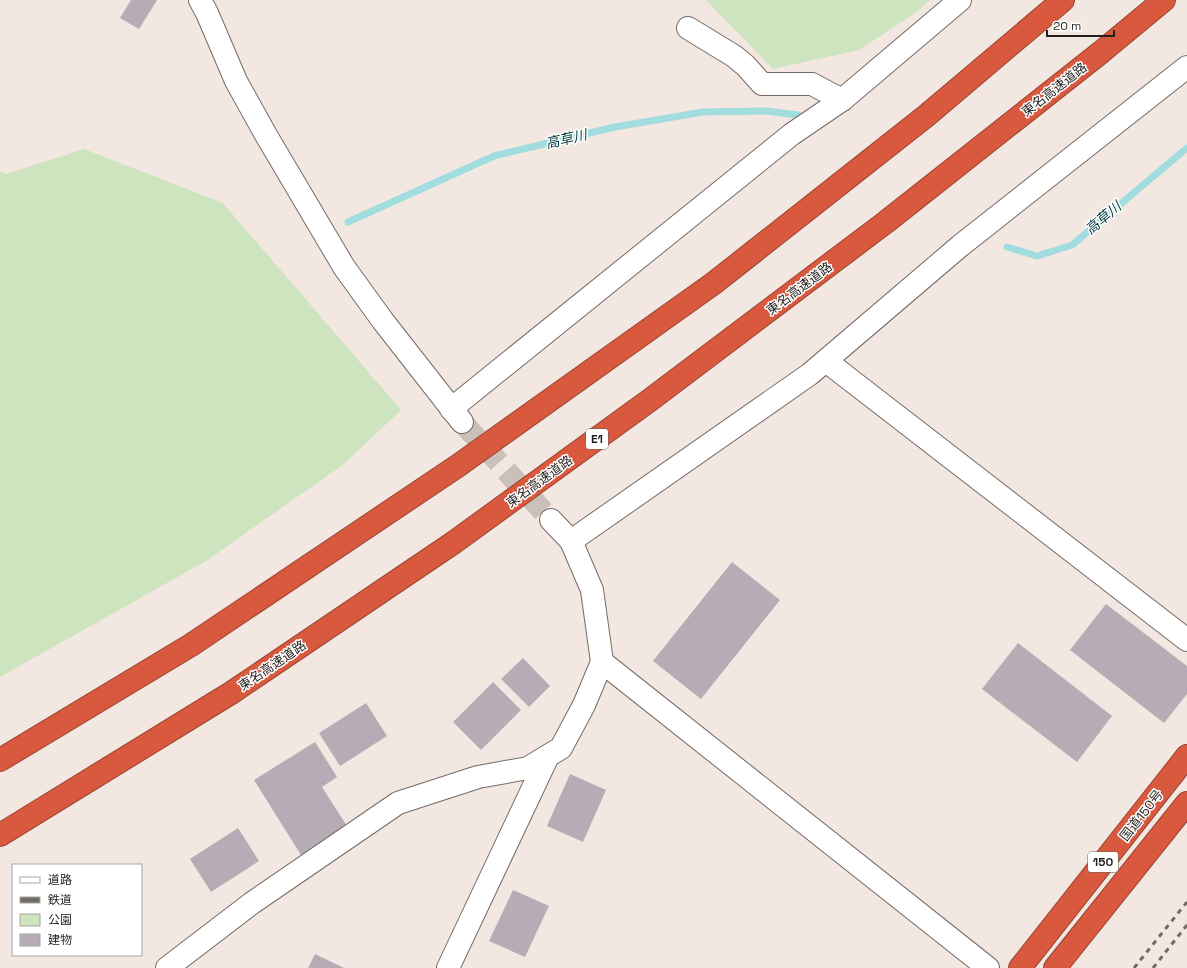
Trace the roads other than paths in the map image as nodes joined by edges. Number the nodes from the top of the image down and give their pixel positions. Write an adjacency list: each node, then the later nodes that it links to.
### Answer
1 (200, 0): 7 (street)
2 (960, 0): 7 (street)
3 (1063, 0): 15 (highway)
4 (1164, 0): 17 (highway, 東名高速道路 / E1)
5 (688, 28): 7 (street)
6 (1187, 67): 8 (street)
7 (842, 100)
8 (826, 360): 10 (street); 11 (street)
9 (551, 520): 10 (street)
10 (571, 541): 12 (street)
11 (1187, 640)
12 (602, 662): 13 (street); 20 (street)
13 (548, 756): 18 (street); 19 (street)
14 (1187, 756): 21 (highway, 国道150号 / 150)
15 (0, 760)
16 (1187, 804): 22 (highway, 150)
17 (0, 835)
18 (168, 968)
19 (448, 968)
20 (988, 968)
21 (1020, 968)
22 (1055, 968)

